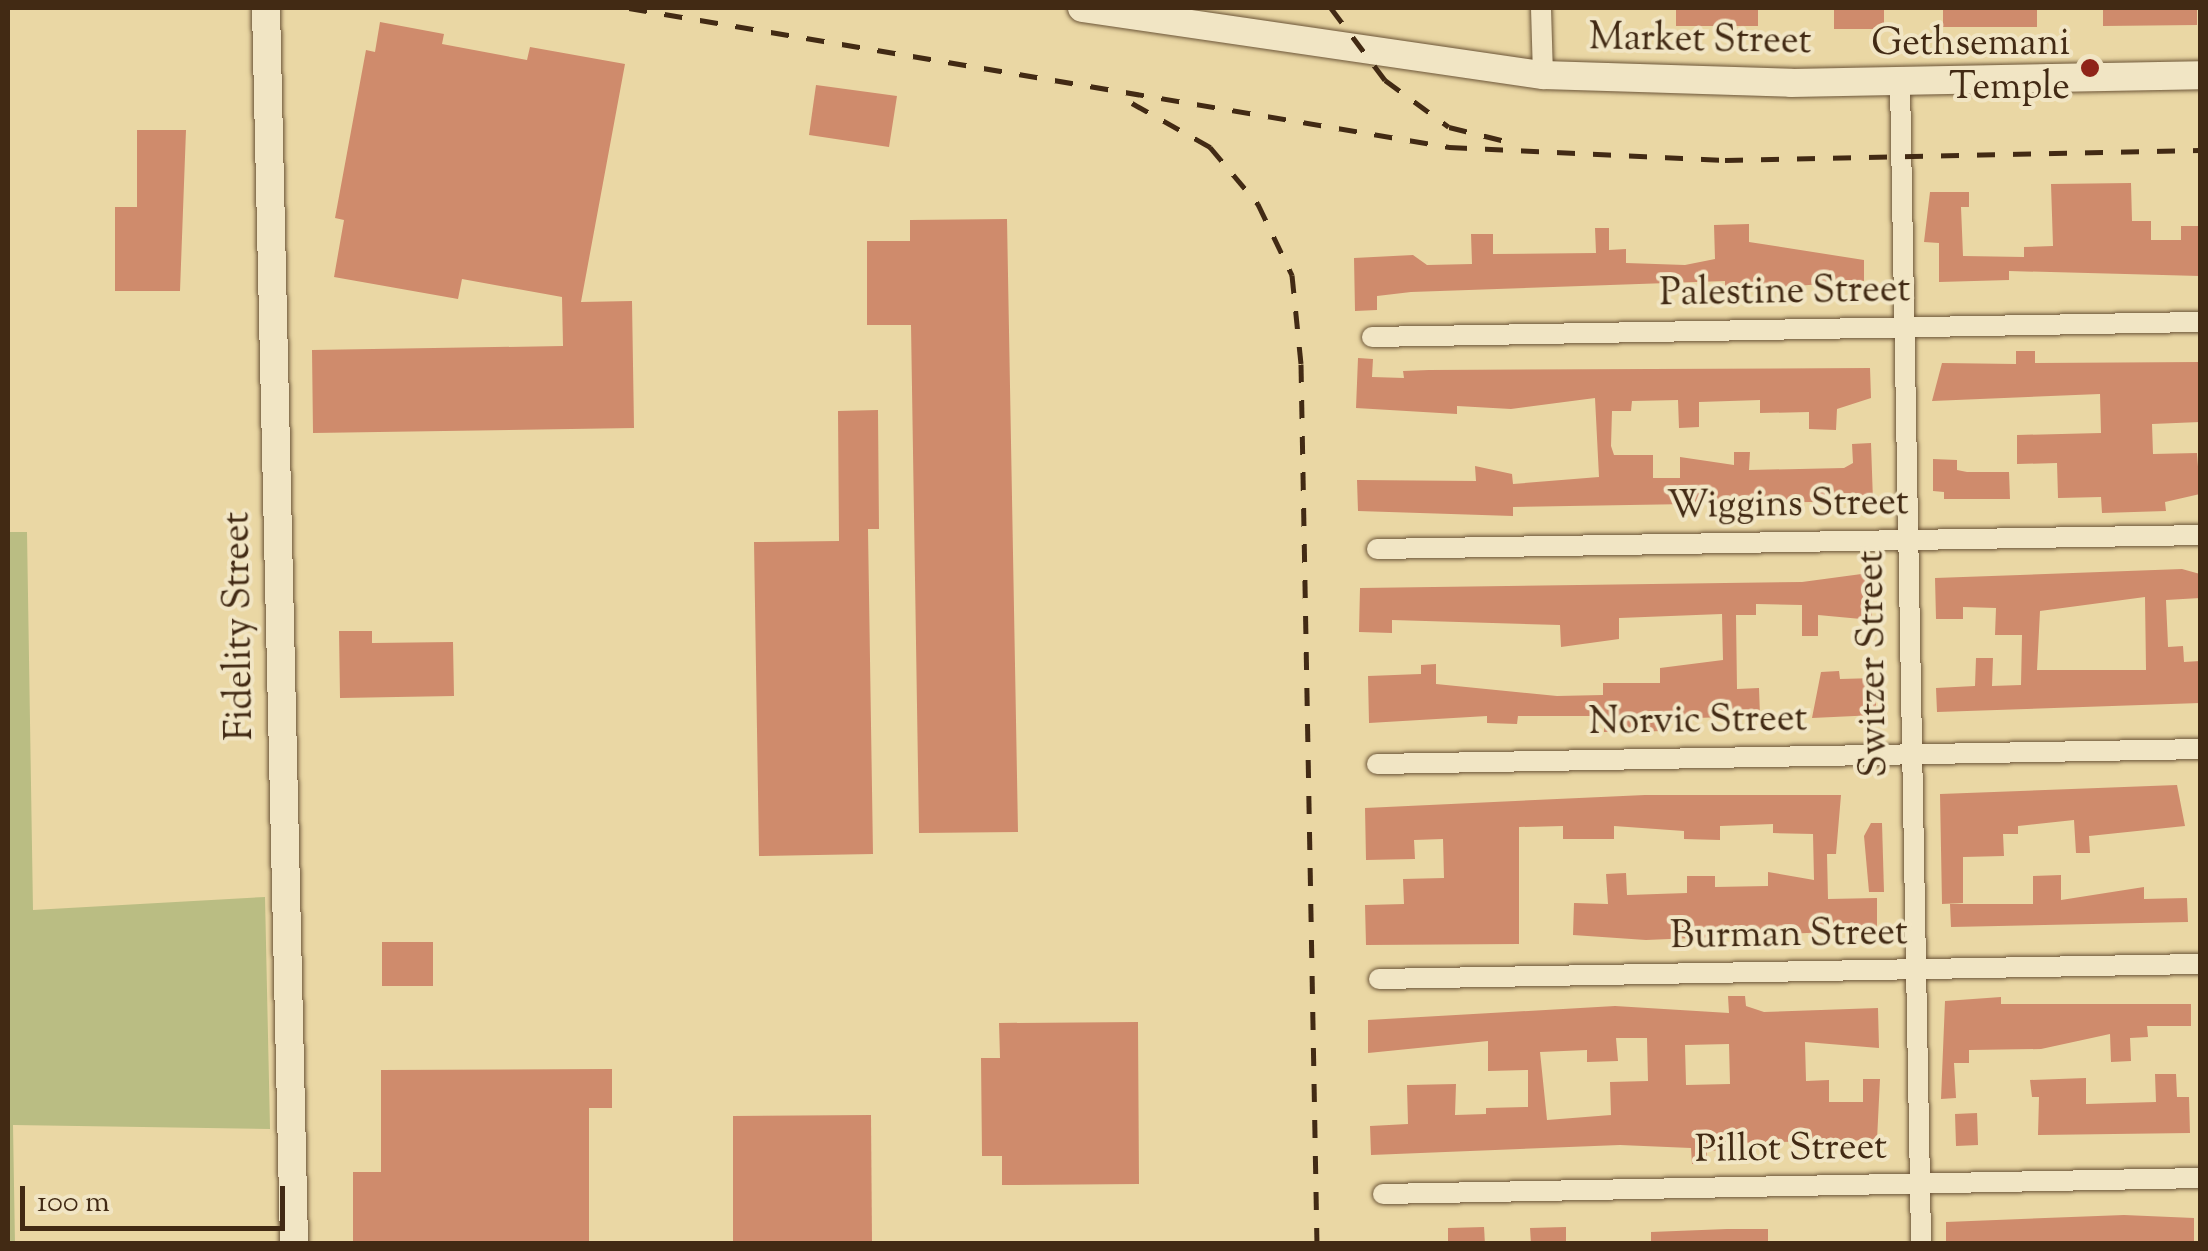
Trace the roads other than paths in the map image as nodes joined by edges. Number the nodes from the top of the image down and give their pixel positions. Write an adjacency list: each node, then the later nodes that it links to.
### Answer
1 (266, 8): 22 (main road, Fidelity Street)
2 (1082, 8): 4 (main road, Market Street)
3 (1541, 8): 4 (street)
4 (1543, 75): 6 (main road, Market Street)
5 (2200, 76): 6 (main road, Market Street)
6 (1900, 83): 8 (street, Switzer Street)
7 (2200, 322): 8 (street, Palestine Street)
8 (1904, 327): 9 (street, Palestine Street); 11 (street, Switzer Street)
9 (1372, 337)
10 (2200, 535): 11 (street, Wiggins Street)
11 (1908, 540): 12 (street, Wiggins Street); 14 (street, Switzer Street)
12 (1377, 549)
13 (2200, 749): 14 (street, Norvic Street)
14 (1912, 754): 15 (street, Norvic Street); 17 (street, Switzer Street)
15 (1377, 764)
16 (2200, 964): 17 (street, Burman Street)
17 (1916, 969): 18 (street, Burman Street); 20 (street, Switzer Street)
18 (1379, 979)
19 (2200, 1178): 20 (street, Pillot Street)
20 (1920, 1184): 21 (street, Pillot Street); 23 (street, Switzer Street)
21 (1382, 1194)
22 (294, 1244)
23 (1920, 1244)

